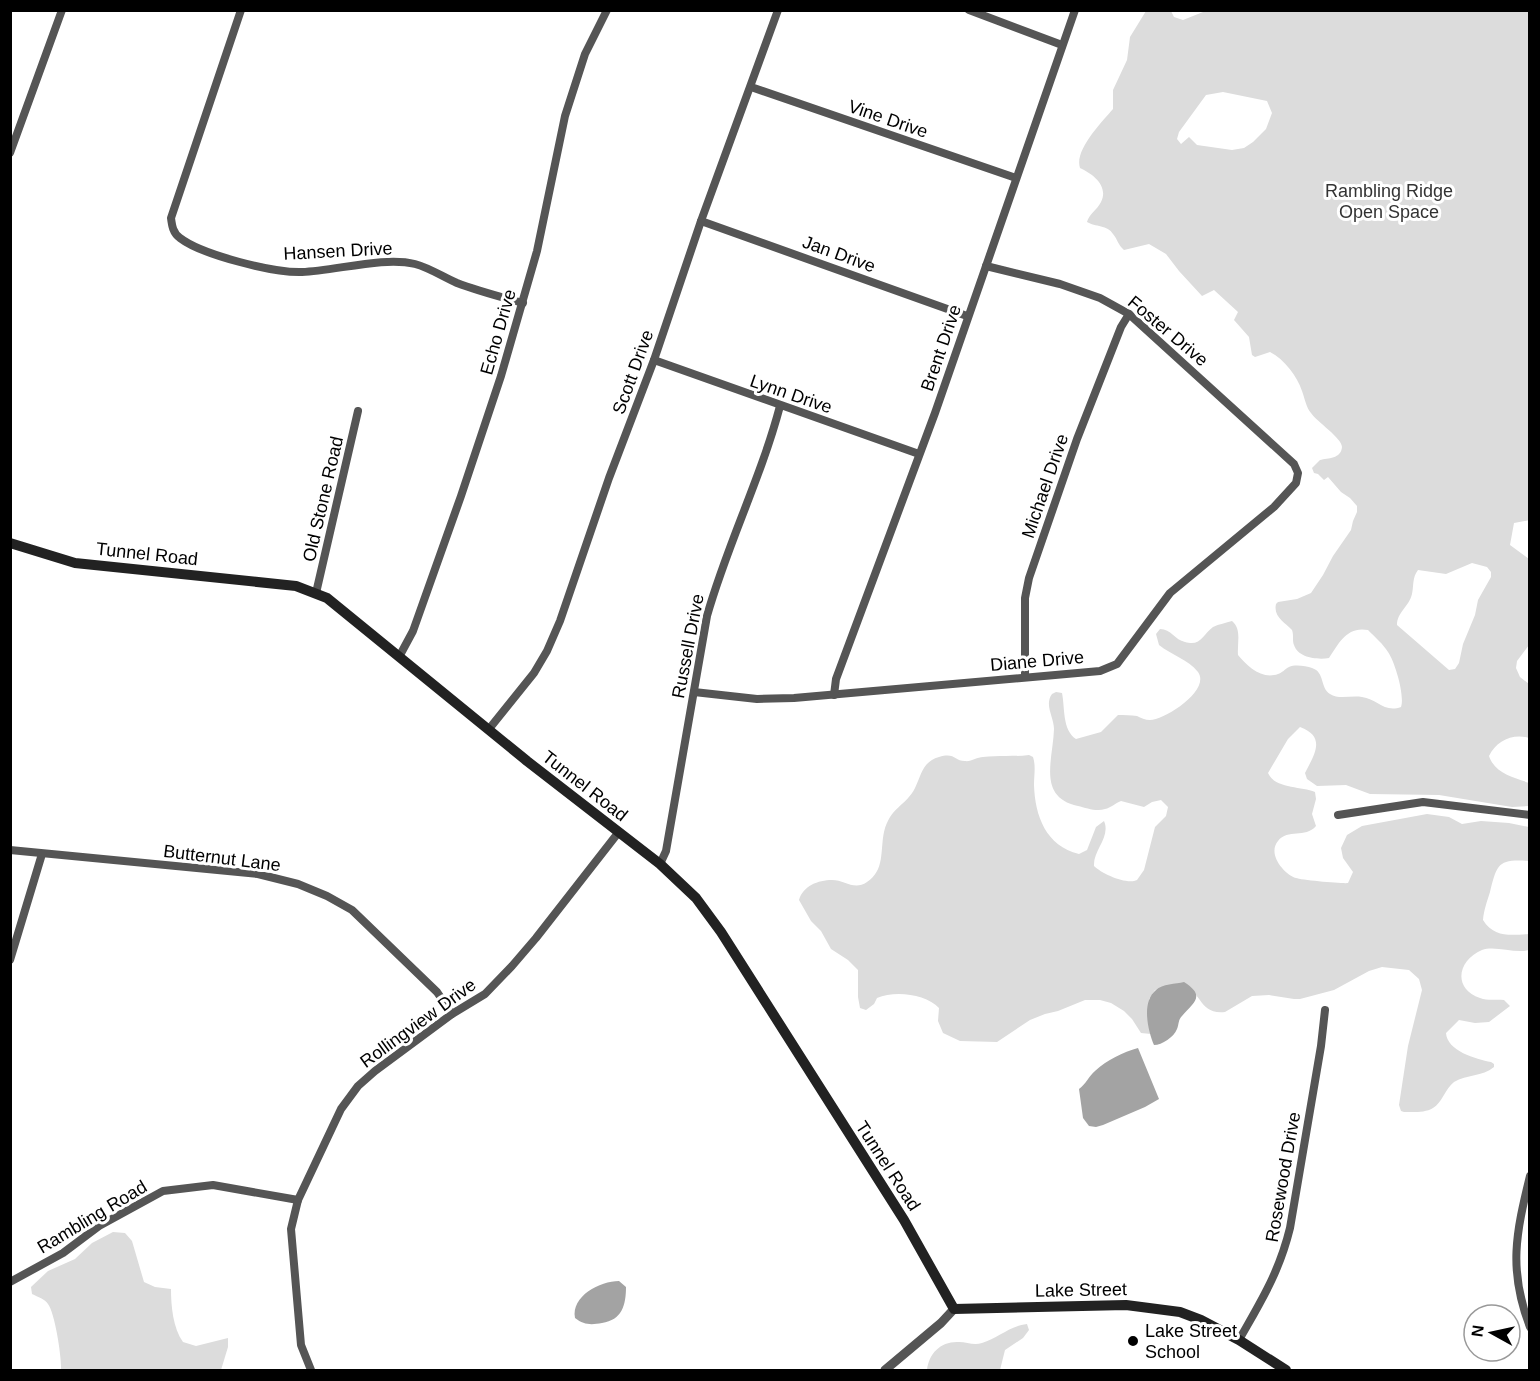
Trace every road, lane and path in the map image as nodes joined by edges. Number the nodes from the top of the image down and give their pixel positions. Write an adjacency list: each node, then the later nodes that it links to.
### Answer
1 (62, 10): 9 (street)
2 (241, 10): 14 (street, Hansen Drive)
3 (778, 10): 8 (street, Scott Drive)
4 (969, 10): 7 (street)
5 (1075, 10): 7 (street, Brent Drive)
6 (606, 11): 14 (street, Echo Drive)
7 (1062, 45): 11 (street, Brent Drive)
8 (751, 87): 11 (street, Vine Drive); 12 (street, Scott Drive)
9 (14, 133): 10 (street)
10 (10, 153)
11 (1016, 178): 13 (street, Brent Drive)
12 (701, 221): 16 (street, Jan Drive); 17 (street, Scott Drive)
13 (986, 266): 15 (street, Foster Drive); 16 (street, Brent Drive)
14 (523, 303): 24 (street, Echo Drive)
15 (1129, 314): 21 (street, Foster Drive); 25 (street, Michael Drive)
16 (967, 316): 20 (street, Brent Drive)
17 (654, 360): 18 (street, Lynn Drive); 28 (street, Scott Drive)
18 (780, 406): 20 (street, Lynn Drive); 26 (street, Russell Drive)
19 (358, 411): 23 (street, Old Stone Road)
20 (919, 454): 27 (street, Brent Drive)
21 (1298, 473): 25 (street, Diane Drive)
22 (10, 543): 23 (main road, Tunnel Road)
23 (316, 593): 24 (main road, Tunnel Road)
24 (399, 657): 28 (main road, Tunnel Road)
25 (1025, 677): 27 (street, Diane Drive)
26 (694, 692): 27 (street, Diane Drive); 34 (street, Russell Drive)
27 (834, 695)
28 (489, 729): 31 (main road, Tunnel Road)
29 (1338, 815): 30 (street)
30 (1530, 815)
31 (618, 833): 34 (main road, Tunnel Road); 37 (street, Rollingview Drive)
32 (10, 850): 33 (street, Butternut Lane)
33 (42, 854): 35 (street); 37 (street, Butternut Lane)
34 (660, 864): 41 (main road, Tunnel Road)
35 (10, 960)
36 (1325, 1010): 43 (street, Rosewood Drive)
37 (452, 1014): 39 (street, Rollingview Drive)
38 (1530, 1176): 42 (street)
39 (298, 1200): 40 (street, Rambling Road); 44 (street, Rollingview Drive)
40 (10, 1282)
41 (954, 1309): 43 (main road, Lake Street); 45 (street)
42 (1530, 1327)
43 (1239, 1340): 46 (main road, Lake Street)
44 (311, 1371)
45 (885, 1371)
46 (1286, 1371)

